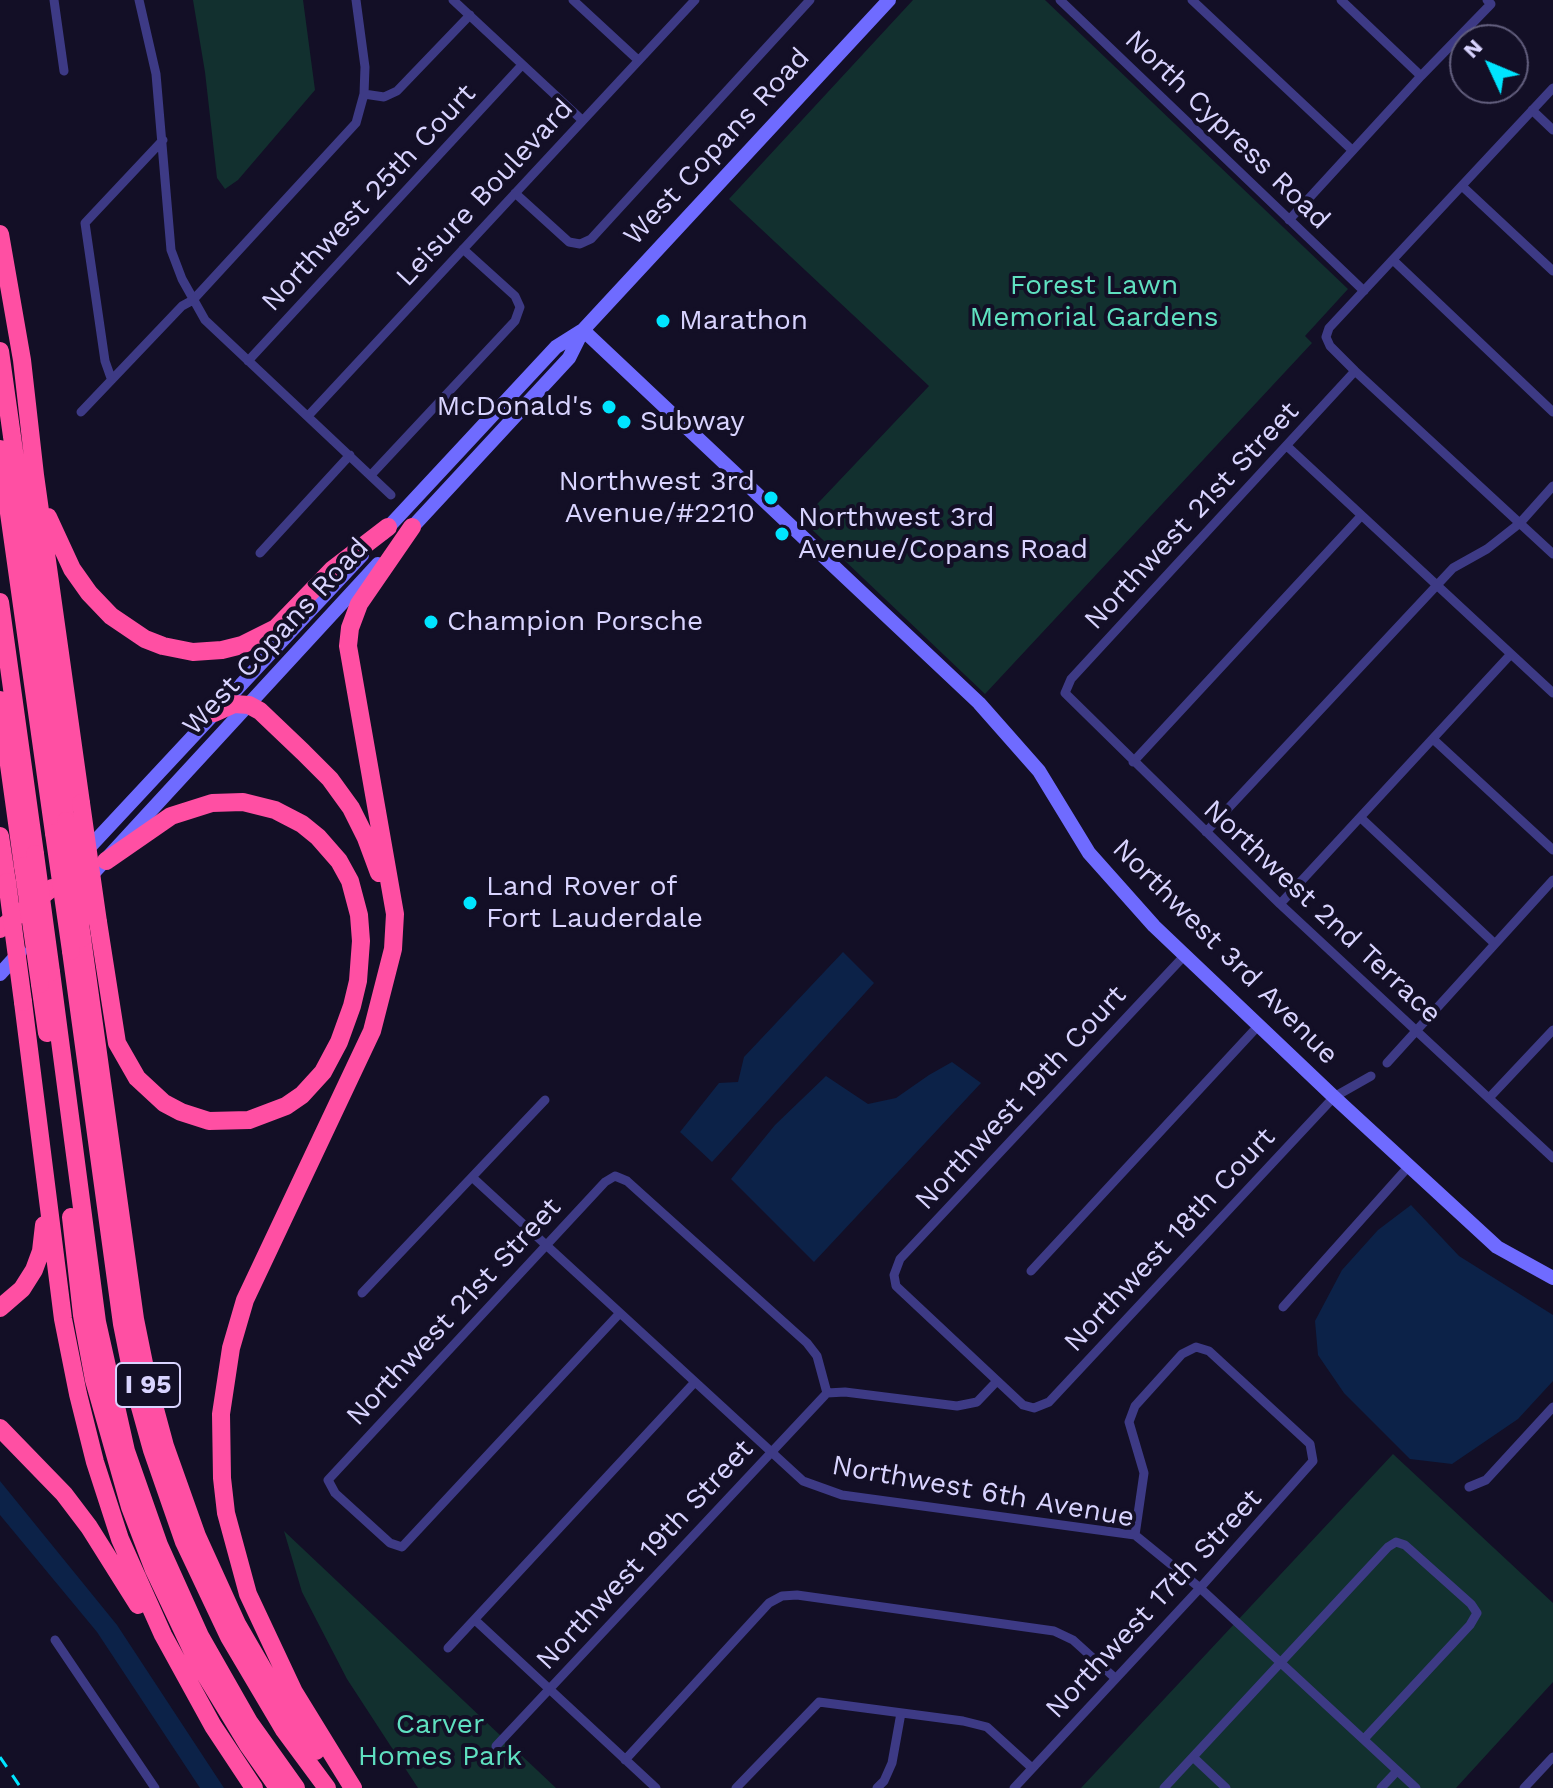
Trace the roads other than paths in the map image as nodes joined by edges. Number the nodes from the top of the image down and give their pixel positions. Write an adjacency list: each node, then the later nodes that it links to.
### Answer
1 (54, 0): 16 (street)
2 (139, 0): 23 (street)
3 (356, 0): 19 (street)
4 (453, 0): 13 (street)
5 (695, 0): 14 (street, Leisure Boulevard)
6 (810, 0): 26 (street)
7 (889, 0): 34 (main road, West Copans Road)
8 (1060, 0): 27 (street, North Cypress Road)
9 (1192, 0): 24 (street)
10 (1341, 0): 17 (street)
11 (578, 2): 14 (street)
12 (1489, 2): 17 (street)
13 (470, 15): 15 (street); 19 (street)
14 (638, 60): 21 (street, Leisure Boulevard)
15 (522, 65): 21 (street); 36 (street, Northwest 25th Court)
16 (64, 71)
17 (1421, 76): 24 (street)
18 (1553, 88): 20 (street)
19 (364, 94): 33 (street)
20 (1532, 110): 22 (street); 25 (street)
21 (582, 120): 26 (street, Leisure Boulevard)
22 (1553, 130)
23 (163, 140): 33 (street); 38 (street)
24 (1352, 150): 27 (street)
25 (1462, 186): 30 (street); 31 (street)
26 (515, 193): 29 (street, Leisure Boulevard)
27 (1289, 220): 32 (street, North Cypress Road)
28 (0, 234): 42 (highway)
29 (463, 249): 41 (street, Leisure Boulevard); 46 (street)
30 (1393, 260): 32 (street); 40 (street)
31 (1553, 271)
32 (1364, 291): 37 (street)
33 (193, 300): 36 (street); 38 (street)
34 (583, 330): 51 (main road, West Copans Road); 52 (main road, West Copans Road); 79 (main road, Northwest 3rd Avenue)
35 (0, 351): 66 (highway, I 95)
36 (248, 361): 41 (street)
37 (1355, 371): 43 (street, Northwest 21st Street); 50 (street)
38 (111, 378): 39 (street)
39 (81, 412)
40 (1553, 412)
41 (308, 416): 45 (street)
42 (31, 431): 51 (highway); 71 (highway, bridge)
43 (1288, 447): 49 (street); 58 (street, Northwest 21st Street)
44 (0, 449): 66 (highway)
45 (350, 455): 46 (street); 53 (street)
46 (371, 475): 48 (street)
47 (1553, 486): 50 (street)
48 (391, 495)
49 (1361, 516): 55 (street); 64 (street)
50 (1520, 523): 54 (street); 55 (street)
51 (388, 527): 62 (main road, West Copans Road)
52 (412, 527): 61 (main road, West Copans Road); 82 (highway)
53 (260, 553)
54 (1553, 554)
55 (1438, 585): 57 (street); 67 (street)
56 (0, 602): 70 (highway)
57 (1511, 654): 59 (street); 63 (street)
58 (1065, 693): 64 (street, Northwest 2nd Terrace)
59 (1553, 693)
60 (0, 700): 70 (highway, I 95)
61 (249, 705): 62 (highway); 71 (main road, West Copans Road); 82 (highway)
62 (214, 713): 73 (main road, West Copans Road)
63 (1433, 739): 65 (street); 69 (street)
64 (1133, 762): 67 (street, Northwest 2nd Terrace)
65 (1361, 818): 74 (street); 76 (street)
66 (60, 827): 78 (highway, I 95, bridge)
67 (1206, 832): 74 (street, Northwest 2nd Terrace)
68 (0, 836): 94 (highway, bridge)
69 (1553, 850)
70 (29, 860): 81 (highway, I 95, bridge)
71 (106, 861): 80 (main road, West Copans Road)
72 (1553, 880): 76 (street)
73 (52, 888): 75 (highway); 77 (main road, West Copans Road)
74 (1280, 904): 85 (street, Northwest 2nd Terrace)
75 (0, 929)
76 (1494, 943): 85 (street)
77 (0, 944)
78 (77, 944): 132 (highway); 133 (highway, I 95)
79 (1185, 955): 83 (main road, Northwest 3rd Avenue); 102 (street, Northwest 19th Court)
80 (0, 974)
81 (46, 978): 130 (highway, I 95); 131 (highway)
82 (386, 983): 134 (highway)
83 (1259, 1025): 88 (main road, Northwest 3rd Avenue); 96 (street)
84 (1553, 1030): 89 (street)
85 (1416, 1031): 86 (street); 89 (street, Northwest 2nd Terrace)
86 (1387, 1063)
87 (1371, 1076): 88 (street, Northwest 18th Court)
88 (1334, 1097): 92 (main road, Northwest 3rd Avenue); 102 (street, Northwest 18th Court)
89 (1489, 1098): 91 (street, Northwest 2nd Terrace)
90 (545, 1100): 93 (street)
91 (1553, 1158)
92 (1409, 1166): 97 (main road, Northwest 3rd Avenue); 99 (street)
93 (472, 1177): 95 (street, Northwest 6th Avenue); 98 (street)
94 (46, 1187): 100 (highway); 117 (highway)
95 (545, 1246): 101 (street, Northwest 6th Avenue); 101 (street, Northwest 21st Street); 104 (street, Northwest 21st Street)
96 (1031, 1271)
97 (1553, 1278)
98 (362, 1293)
99 (1283, 1307)
100 (0, 1308)
101 (619, 1314): 103 (street, Northwest 6th Avenue)
102 (997, 1381): 104 (street)
103 (694, 1383): 107 (street, Northwest 6th Avenue); 111 (street)
104 (827, 1393): 107 (street, Northwest 19th Street)
105 (1553, 1407): 108 (street)
106 (0, 1428): 117 (highway)
107 (769, 1453): 109 (street, Northwest 6th Avenue); 116 (street, Northwest 19th Street)
108 (1469, 1487)
109 (1135, 1535): 110 (street, Northwest 6th Avenue); 110 (street, Northwest 17th Street)
110 (1200, 1588): 114 (street, Northwest 6th Avenue); 115 (street, Northwest 17th Street)
111 (475, 1620): 113 (street); 116 (street)
112 (55, 1640): 128 (street)
113 (448, 1648)
114 (1281, 1663): 119 (street, Northwest 6th Avenue); 119 (street); 121 (street)
115 (1115, 1678): 123 (street); 125 (street, Northwest 17th Street)
116 (550, 1690): 120 (street, Northwest 19th Street); 123 (street)
117 (204, 1711): 129 (highway)
118 (901, 1713): 125 (street); 136 (street); 137 (street)
119 (1364, 1739): 126 (street, Northwest 6th Avenue)
120 (496, 1746)
121 (1193, 1757): 139 (street); 140 (street)
122 (1553, 1757): 124 (street)
123 (625, 1760): 135 (street)
124 (1545, 1766): 127 (street); 143 (street)
125 (1032, 1768): 138 (street, Northwest 17th Street)
126 (1397, 1771): 141 (street); 142 (street, Northwest 6th Avenue)
127 (1553, 1773)
128 (155, 1788)
129 (254, 1788)
130 (278, 1788)
131 (296, 1788)
132 (327, 1788)
133 (344, 1788)
134 (353, 1788)
135 (656, 1788)
136 (736, 1788)
137 (877, 1788)
138 (1014, 1788)
139 (1164, 1788)
140 (1226, 1788)
141 (1381, 1788)
142 (1416, 1788)
143 (1524, 1788)

